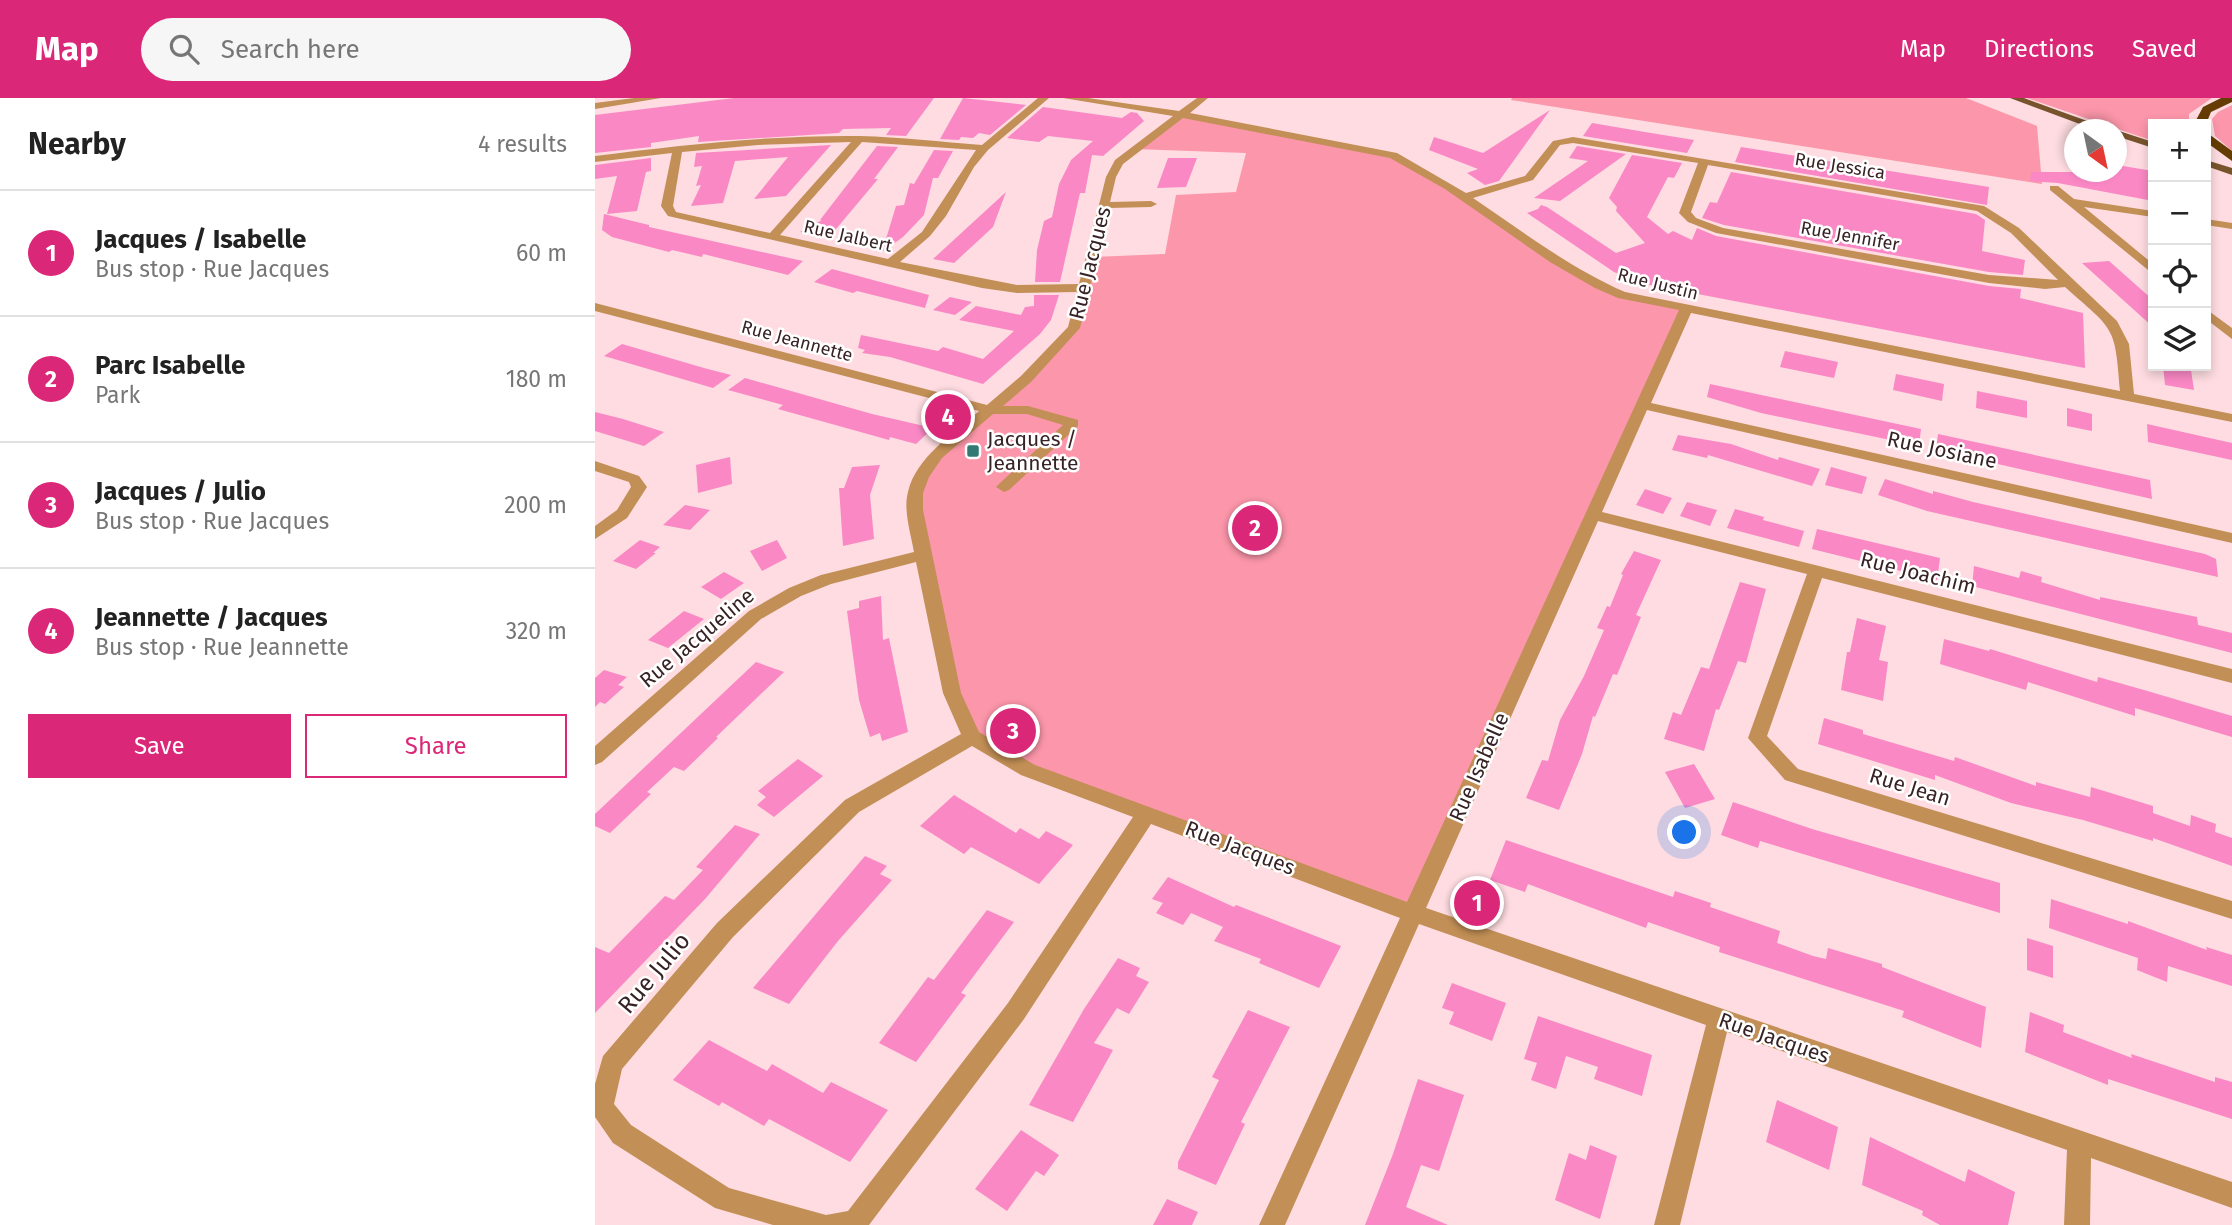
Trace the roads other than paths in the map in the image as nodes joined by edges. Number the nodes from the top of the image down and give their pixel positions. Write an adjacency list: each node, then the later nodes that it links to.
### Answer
1 (656, 98): 7 (street)
2 (1044, 98): 16 (street)
3 (1068, 98): 8 (street, Rue Justin)
4 (1203, 98): 8 (street, Rue Jacques)
5 (2015, 98): 9 (main road)
6 (2232, 99): 10 (highway)
7 (595, 106)
8 (1181, 114): 23 (street, Rue Justin); 26 (street, Rue Jacques)
9 (2076, 119)
10 (2201, 119)
11 (2127, 137): 14 (main road)
12 (859, 139): 15 (street); 16 (street); 30 (street)
13 (2211, 140): 17 (highway)
14 (2148, 143)
15 (678, 148): 18 (street); 30 (street, Rue Jalbert)
16 (984, 148): 31 (street)
17 (2232, 157)
18 (595, 159)
19 (1704, 162): 23 (street, Rue Jessica); 33 (street, Rue Jessica); 33 (street, Rue Jennifer)
20 (2211, 165): 21 (main road)
21 (2232, 172)
22 (2055, 188): 24 (street)
23 (1464, 197): 36 (street, Rue Justin)
24 (2071, 202): 27 (street); 32 (street)
25 (1151, 204): 26 (street)
26 (1105, 205): 34 (street, Rue Jacques)
27 (2148, 213)
28 (2211, 223): 29 (street)
29 (2232, 226)
30 (773, 236): 31 (street, Rue Jalbert)
31 (890, 264): 34 (street, Rue Jalbert)
32 (2148, 266)
33 (2067, 283): 39 (street, Rue Jessica)
34 (1086, 288): 41 (street, Rue Jacques)
35 (595, 307): 41 (street, Rue Jeannette)
36 (1686, 309): 39 (street, Rue Justin); 40 (street, Rue Isabelle)
37 (2211, 317): 38 (street)
38 (2232, 335)
39 (2127, 396): 42 (street, Rue Justin)
40 (1642, 405): 45 (street, Rue Isabelle); 47 (street, Rue Josiane)
41 (990, 410): 44 (street, Rue Jeannette); 48 (street, Rue Jacques)
42 (2232, 418)
43 (595, 466): 46 (street)
44 (1004, 487)
45 (1593, 515): 49 (street, Rue Joachim); 55 (street, Rue Isabelle)
46 (595, 534)
47 (2232, 538)
48 (923, 555): 51 (street, Rue Jacques); 52 (street, Rue Jacqueline)
49 (1816, 571): 50 (street, Rue Joachim); 54 (street, Rue Jean)
50 (2232, 676)
51 (972, 737): 53 (street, Rue Jacques); 59 (street, Rue Julio)
52 (596, 755)
53 (1147, 813): 55 (street, Rue Jacques); 60 (street)
54 (2232, 910)
55 (1412, 913): 56 (street, Rue Jacques); 61 (street, Rue Isabelle)
56 (1719, 1019): 57 (street, Rue Jacques); 62 (street)
57 (2079, 1143): 58 (street, Rue Jacques); 63 (street)
58 (2232, 1195)
59 (819, 1225)
60 (833, 1225)
61 (1272, 1225)
62 (1667, 1225)
63 (2077, 1225)

